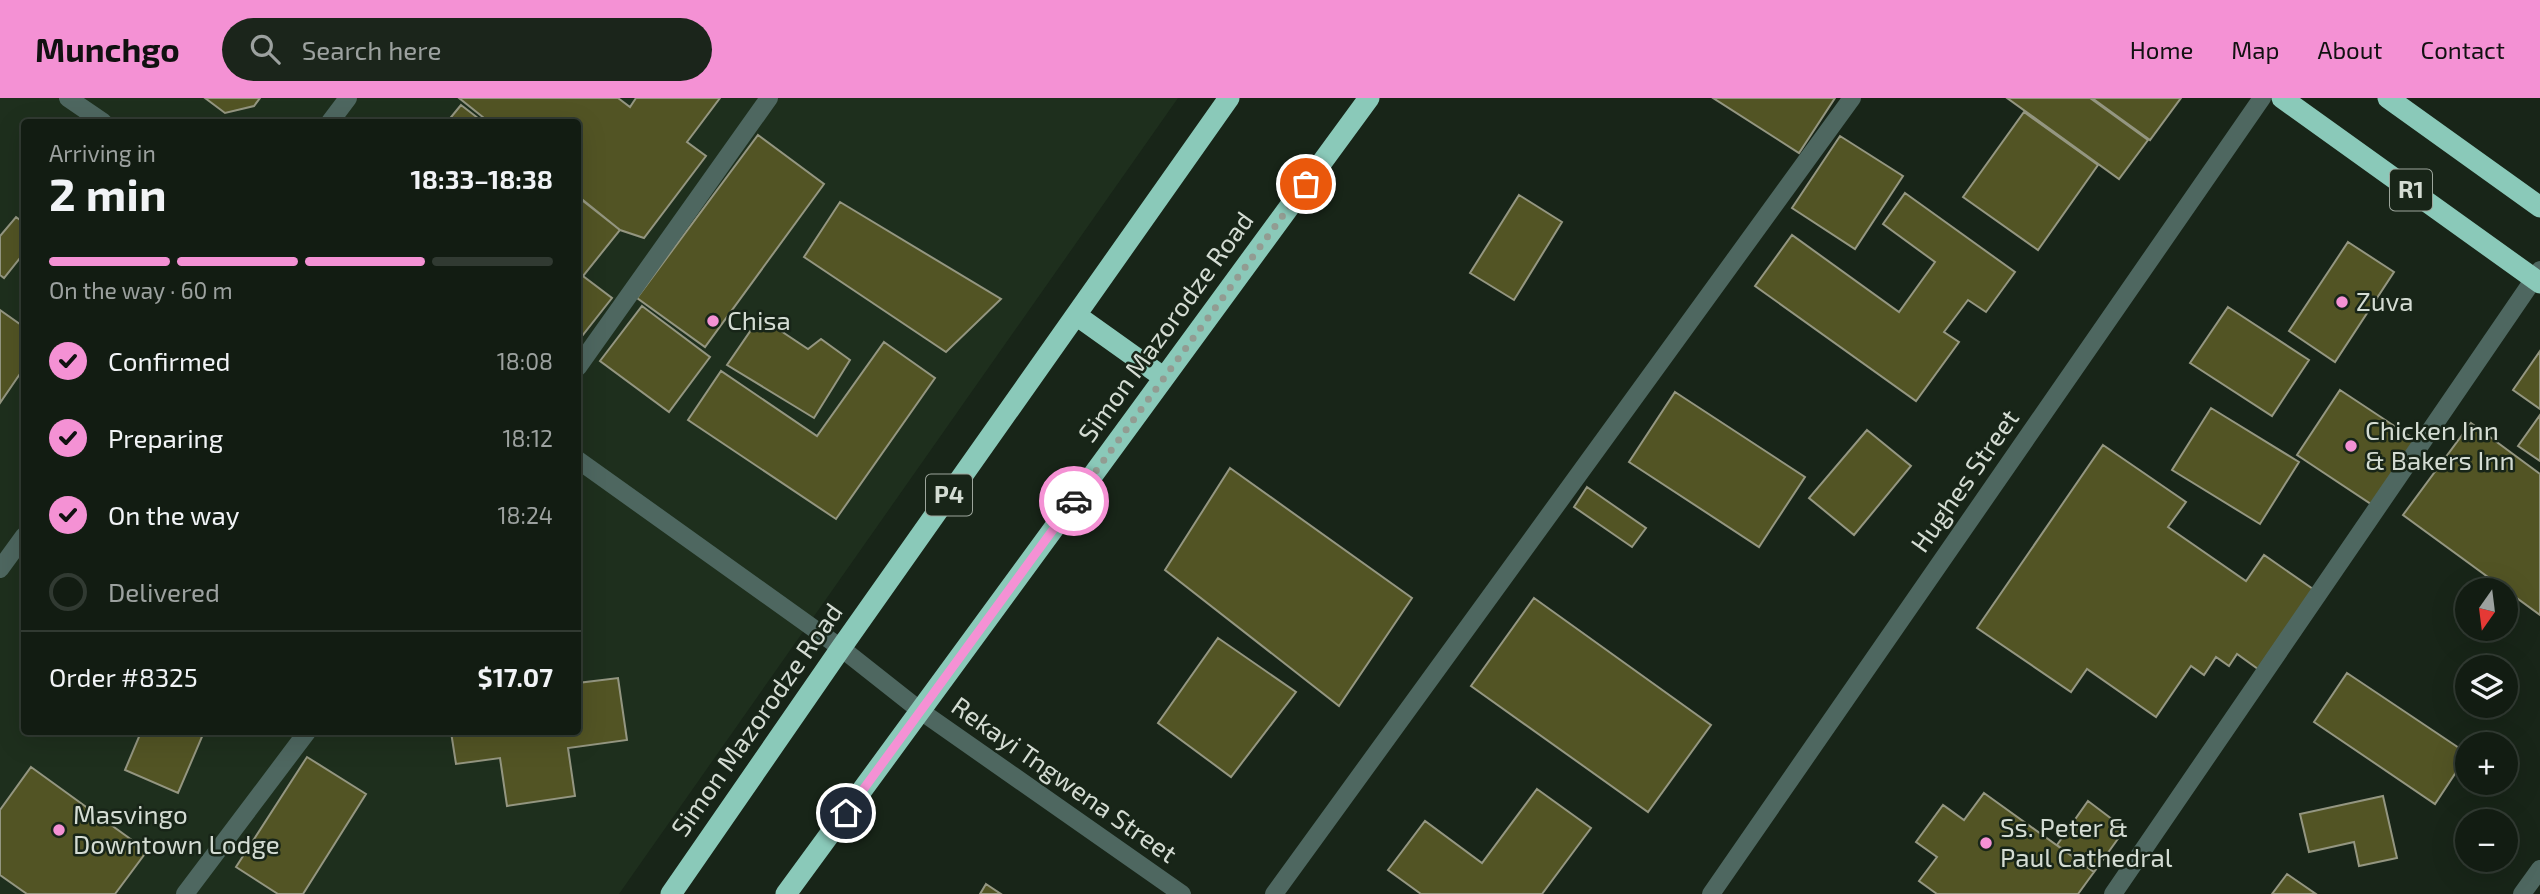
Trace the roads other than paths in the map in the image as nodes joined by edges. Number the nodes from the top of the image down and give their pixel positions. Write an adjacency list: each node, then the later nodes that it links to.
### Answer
1 (68, 98): 10 (street)
2 (348, 98): 11 (street)
3 (769, 98): 15 (street)
4 (1229, 98): 14 (highway, Simon Mazorodze Road / P4)
5 (1369, 98): 16 (highway, Simon Mazorodze Road)
6 (1852, 98): 28 (street)
7 (2262, 98): 29 (street, Hughes Street)
8 (2282, 98): 13 (highway, R1)
9 (2388, 98): 12 (highway, R1)
10 (99, 119)
11 (332, 119)
12 (2540, 207)
13 (2538, 277): 30 (street)
14 (1076, 315): 16 (highway); 20 (highway, Simon Mazorodze Road / P4)
15 (581, 363)
16 (1163, 377): 21 (highway, Simon Mazorodze Road)
17 (581, 462): 20 (street, Rekayi Tngwena Street)
18 (21, 540): 19 (street)
19 (0, 569)
20 (841, 648): 21 (street, Rekayi Tngwena Street); 25 (highway, Simon Mazorodze Road / P4)
21 (922, 712): 26 (highway, Simon Mazorodze Road); 27 (street, Rekayi Tngwena Street)
22 (305, 735): 24 (street)
23 (2540, 869): 31 (street)
24 (185, 894)
25 (671, 894)
26 (786, 894)
27 (1182, 894)
28 (1274, 894)
29 (1711, 894)
30 (2113, 894)
31 (2522, 894)

